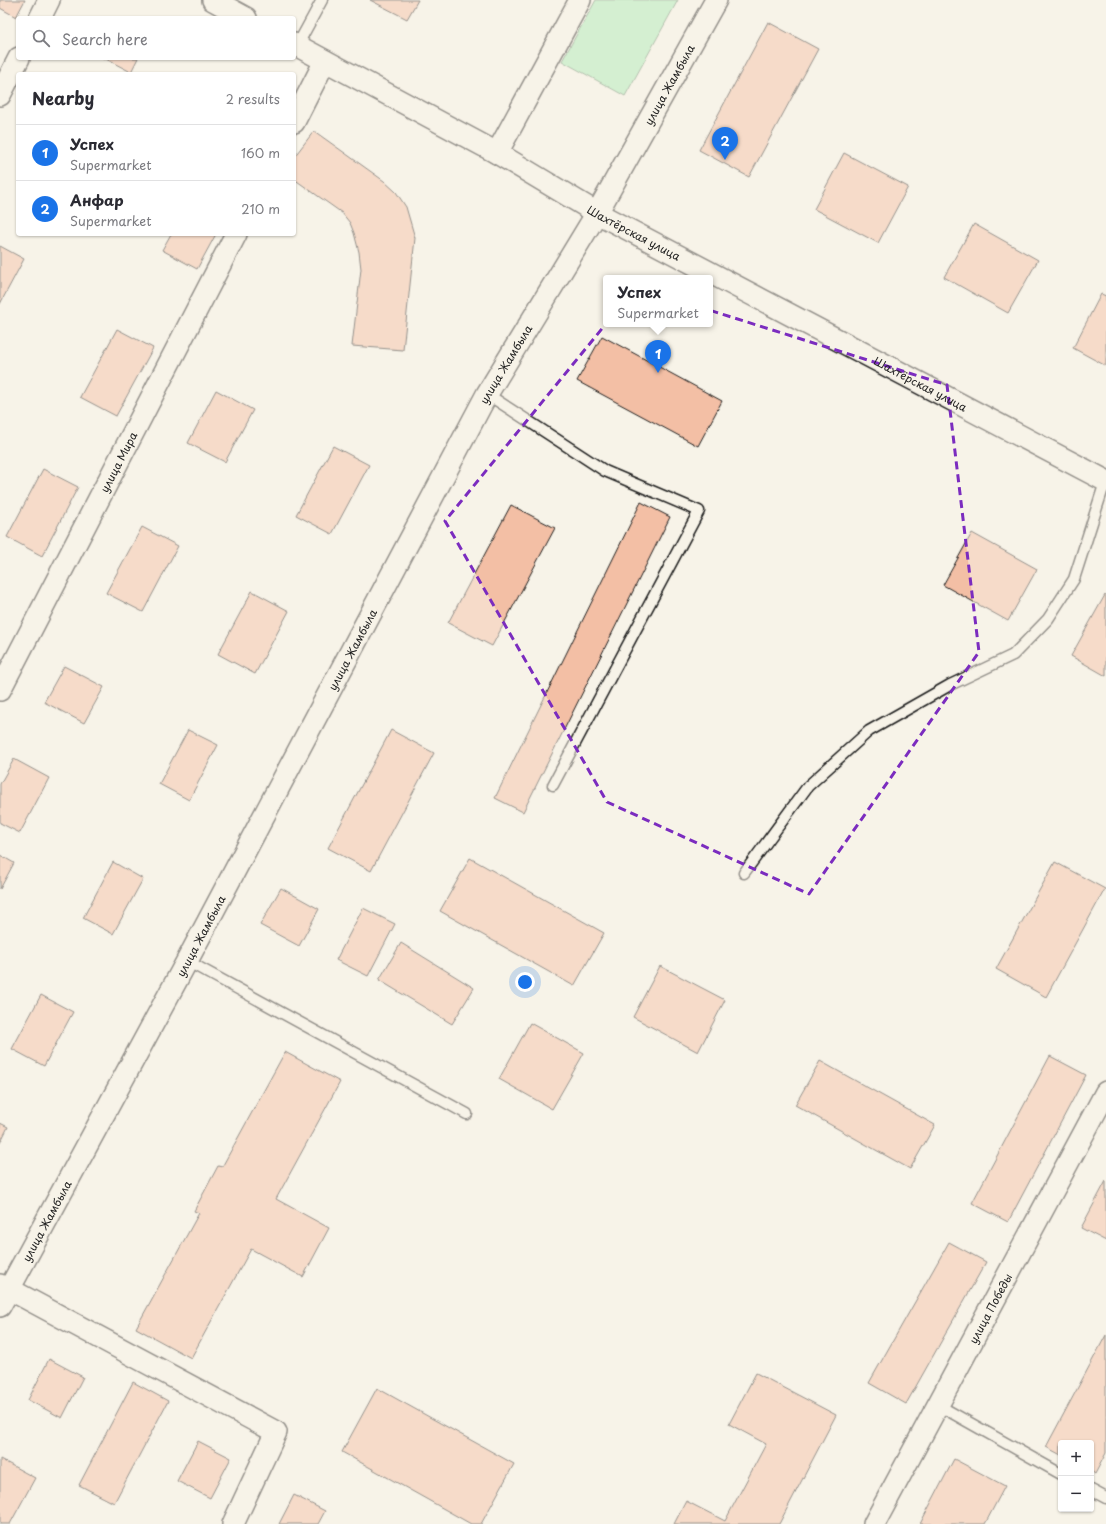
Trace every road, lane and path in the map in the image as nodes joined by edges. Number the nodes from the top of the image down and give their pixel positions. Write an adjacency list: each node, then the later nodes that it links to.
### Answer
1 (49, 0): 6 (street)
2 (213, 0): 7 (street)
3 (322, 0): 8 (lane)
4 (580, 0): 13 (street)
5 (716, 0): 14 (street, улица Жамбыла)
6 (41, 16)
7 (242, 16)
8 (296, 45): 10 (street, Шахтёрская улица)
9 (18, 60): 11 (street)
10 (325, 61): 12 (street); 13 (street, Шахтёрская улица)
11 (0, 95)
12 (296, 118)
13 (497, 152): 14 (street, Шахтёрская улица)
14 (597, 213): 16 (street, улица Жамбыла); 17 (street, Шахтёрская улица)
15 (235, 236): 18 (street, улица Мира)
16 (487, 394): 19 (lane); 21 (street, улица Жамбыла)
17 (1106, 481): 20 (lane)
18 (0, 690)
19 (553, 785)
20 (744, 873)
21 (187, 961): 23 (lane); 24 (street, улица Жамбыла)
22 (1106, 1092): 25 (street, улица Победы)
23 (467, 1114)
24 (3, 1294): 29 (street)
25 (938, 1405): 26 (lane); 30 (street, улица Победы)
26 (1058, 1472)
27 (1094, 1492): 28 (lane)
28 (1106, 1498)
29 (233, 1524)
30 (874, 1524)

